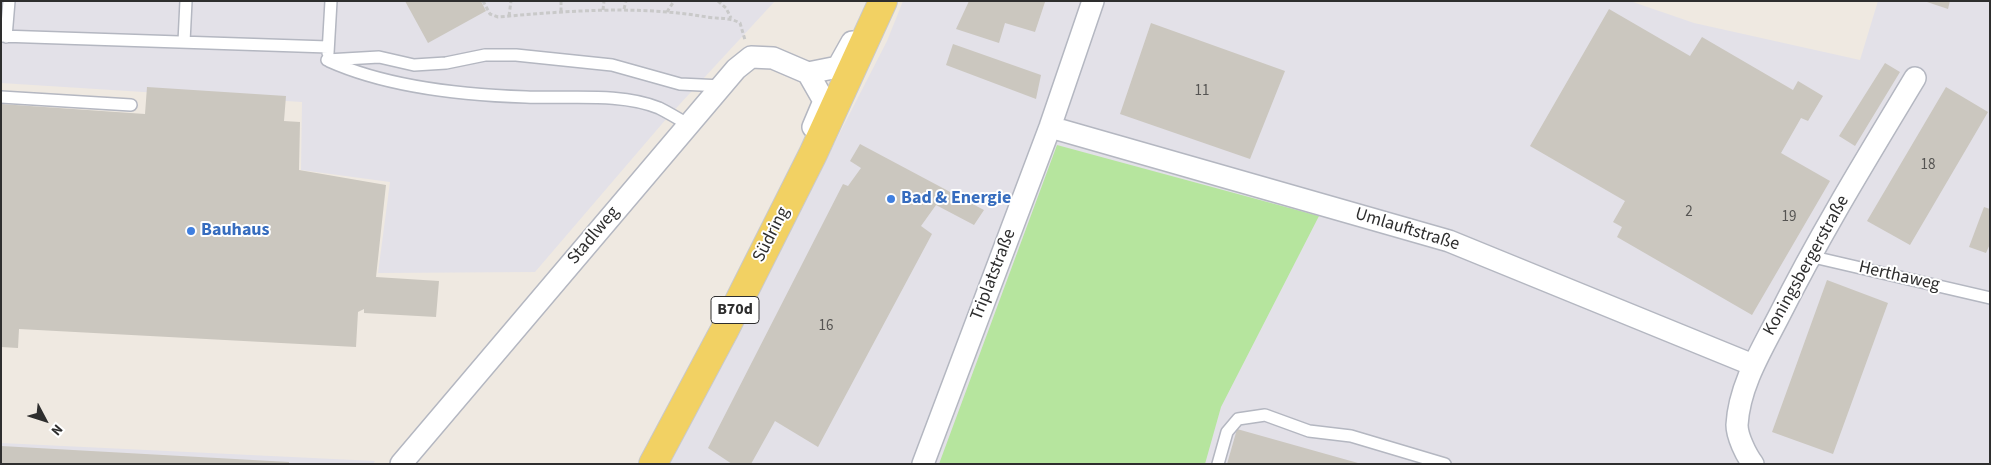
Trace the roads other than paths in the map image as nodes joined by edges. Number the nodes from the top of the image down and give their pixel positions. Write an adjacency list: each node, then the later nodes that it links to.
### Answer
1 (9, 1): 6 (lane)
2 (186, 1): 7 (lane)
3 (331, 1): 8 (lane)
4 (882, 1): 10 (street); 17 (main road, Südring / B70d)
5 (1093, 1): 16 (street, Triplatstraße)
6 (4, 36): 7 (lane)
7 (184, 42): 8 (lane)
8 (328, 47): 9 (lane)
9 (327, 60): 12 (lane); 15 (lane)
10 (808, 73): 12 (street, Stadlweg); 17 (street)
11 (1915, 78): 18 (street, Koningsbergerstraße)
12 (722, 86): 15 (street, Stadlweg)
13 (1, 97): 14 (lane)
14 (130, 105)
15 (689, 125): 21 (street, Stadlweg)
16 (1050, 127): 20 (street, Umlauftstraße); 23 (street, Triplatstraße)
17 (813, 154): 22 (main road, Südring / B70d)
18 (1809, 256): 19 (lane, Herthaweg); 20 (street, Koningsbergerstraße)
19 (1990, 298)
20 (1754, 365): 26 (street, Koningsbergerstraße)
21 (401, 464)
22 (653, 464)
23 (923, 464)
24 (1218, 464): 25 (lane)
25 (1445, 464)
26 (1753, 464)

